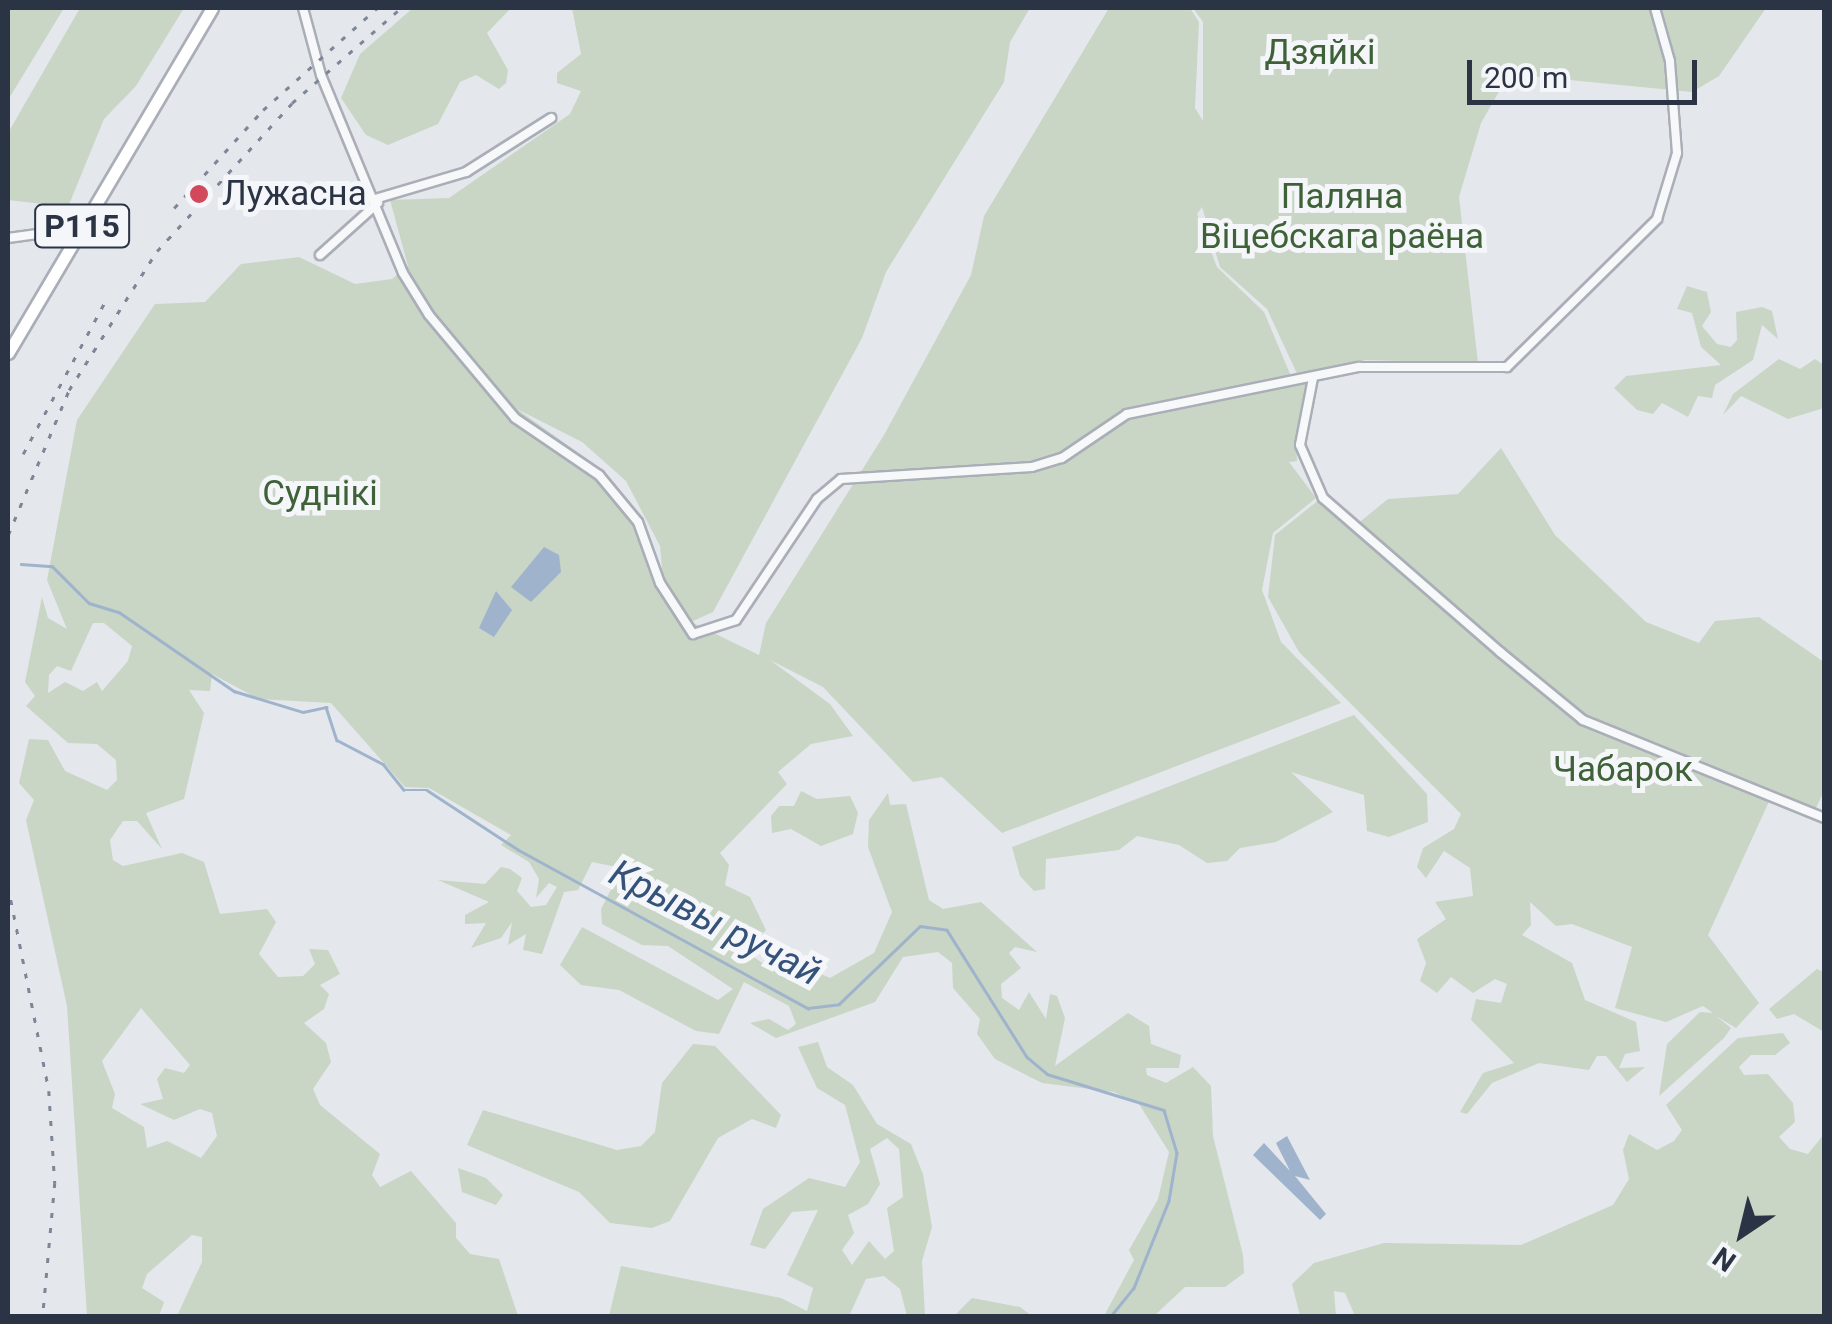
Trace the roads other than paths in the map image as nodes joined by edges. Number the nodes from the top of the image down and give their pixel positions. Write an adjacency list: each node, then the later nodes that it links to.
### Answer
1 (212, 8): 6 (main road, Р115)
2 (302, 8): 5 (street)
3 (1655, 8): 10 (street)
4 (551, 118): 5 (street)
5 (376, 201): 8 (street); 10 (street)
6 (81, 228): 7 (street); 9 (main road, Р115)
7 (8, 238)
8 (320, 256)
9 (8, 354)
10 (1313, 378): 11 (street)
11 (1824, 818)

